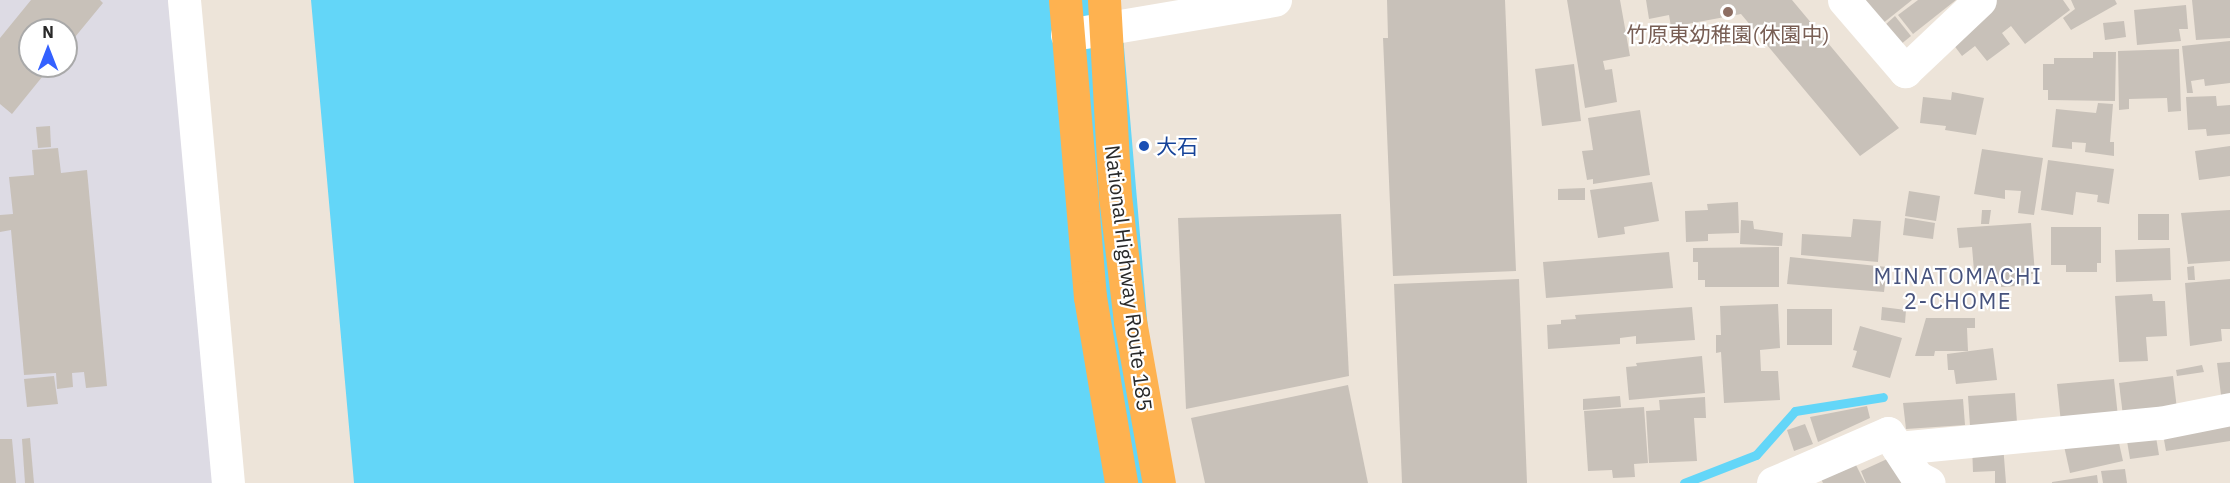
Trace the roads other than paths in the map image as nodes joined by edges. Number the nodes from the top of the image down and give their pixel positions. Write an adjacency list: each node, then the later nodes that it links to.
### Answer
1 (184, 0): 10 (street)
2 (1065, 0): 7 (highway, National Highway Route 185)
3 (1275, 0): 6 (street)
4 (1844, 0): 5 (street)
5 (1980, 0)
6 (1120, 16): 7 (street); 12 (highway, National Highway Route 185)
7 (1067, 35): 11 (highway, National Highway Route 185)
8 (2230, 409): 9 (street)
9 (1898, 448): 13 (street); 14 (street)
10 (228, 483)
11 (1121, 483)
12 (1159, 483)
13 (1773, 483)
14 (1929, 483)

